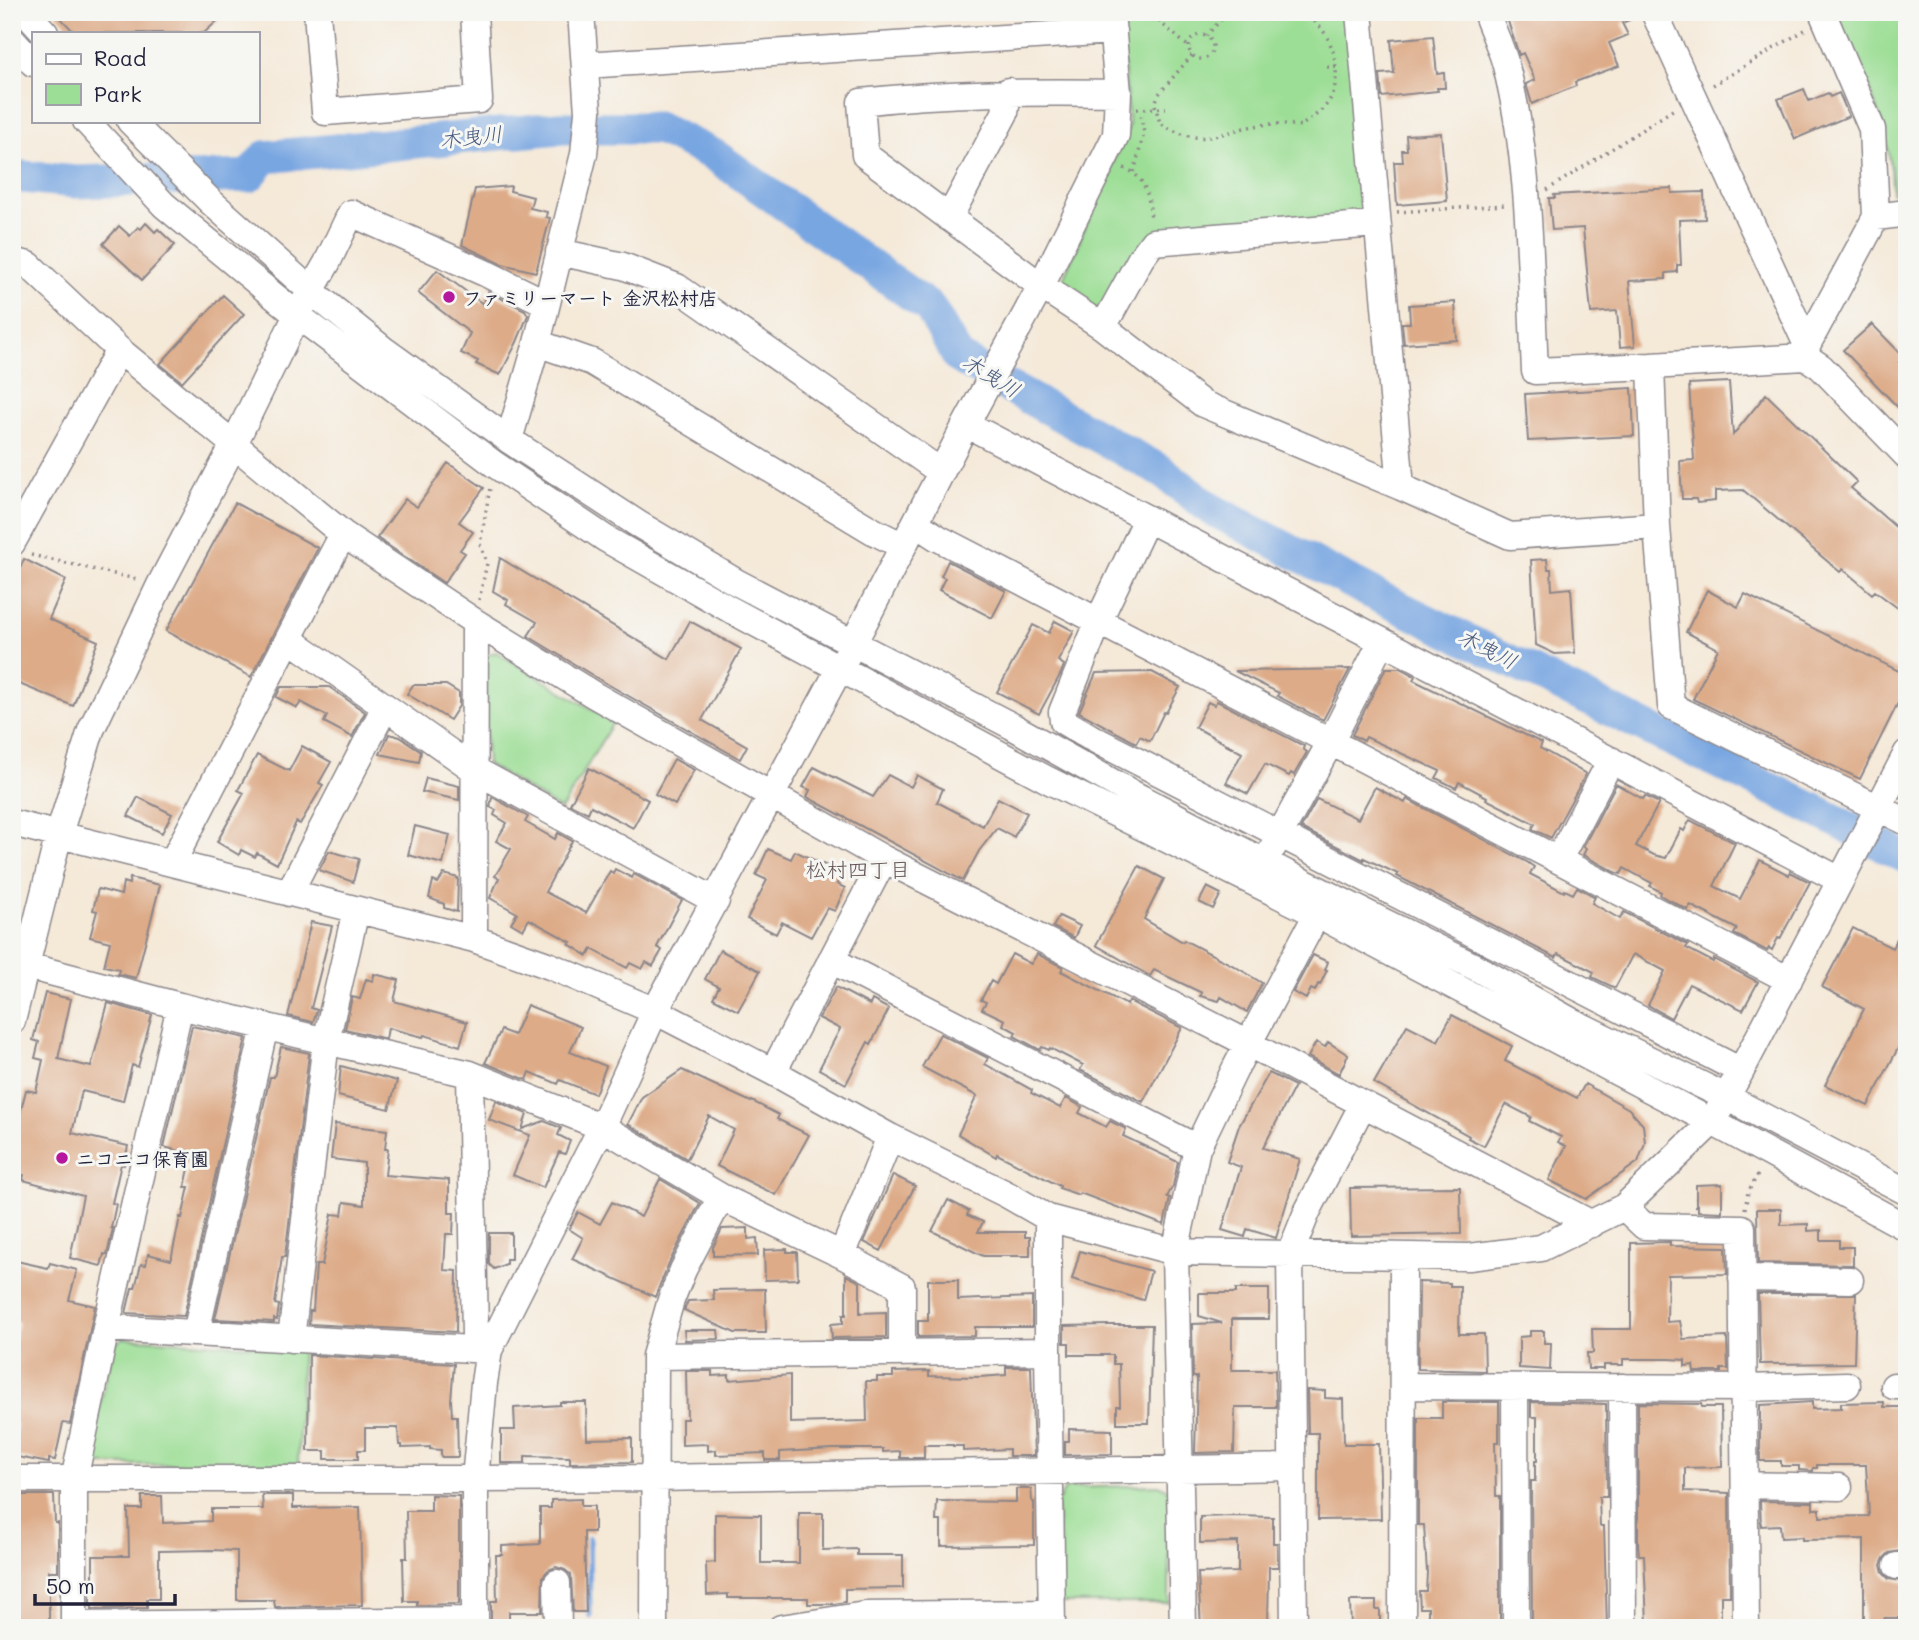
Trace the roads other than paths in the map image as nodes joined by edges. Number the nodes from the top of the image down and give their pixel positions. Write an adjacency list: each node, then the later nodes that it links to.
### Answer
1 (26, 12): 10 (street)
2 (317, 12): 3 (street)
3 (474, 12)
4 (581, 12): 13 (street)
5 (1359, 12): 21 (street)
6 (1486, 12): 32 (street)
7 (1654, 12): 31 (street)
8 (1824, 15): 19 (street)
9 (1112, 21): 13 (street); 15 (street)
10 (44, 32)
11 (12, 40): 12 (street)
12 (32, 62)
13 (585, 65): 22 (street)
14 (1008, 91): 15 (street); 20 (street); 20 (street)
15 (1125, 104): 24 (street)
16 (134, 124): 25 (street)
17 (91, 126): 27 (street)
18 (1907, 213): 19 (street)
19 (1876, 217): 31 (street)
20 (949, 218): 24 (street)
21 (1376, 219): 28 (street); 38 (street)
22 (559, 252): 26 (street); 37 (street)
23 (12, 270): 30 (street)
24 (1041, 286): 28 (street); 33 (street)
25 (312, 290): 26 (street); 27 (street); 34 (street)
26 (546, 303): 29 (street)
27 (297, 316): 35 (street); 49 (street)
28 (1103, 327): 38 (street)
29 (537, 343): 34 (street); 42 (street)
30 (119, 350): 35 (street); 43 (street)
31 (1807, 351): 32 (street); 36 (street)
32 (1651, 366): 40 (street)
33 (971, 414): 37 (street); 39 (street)
34 (509, 440): 48 (street)
35 (233, 446): 41 (street); 61 (street)
36 (1907, 456)
37 (941, 472): 42 (street)
38 (1401, 487): 40 (street)
39 (1147, 519): 44 (street); 47 (street)
40 (1657, 526): 58 (street)
41 (343, 534): 45 (street); 46 (street)
42 (909, 534): 44 (street); 48 (street)
43 (19, 548)
44 (1099, 620): 51 (street); 52 (street)
45 (475, 622): 56 (street); 57 (street)
46 (289, 639): 50 (street); 66 (street)
47 (1381, 641): 52 (street); 55 (street)
48 (854, 642): 49 (street); 53 (street)
49 (839, 668): 57 (street); 71 (street)
50 (385, 707): 56 (street); 68 (street)
51 (1062, 712): 53 (street); 62 (street)
52 (1331, 741): 62 (street); 64 (street)
53 (1045, 744): 65 (street)
54 (1907, 753): 58 (street)
55 (1611, 760): 64 (street); 67 (street)
56 (475, 770): 69 (street); 72 (street)
57 (772, 798): 63 (street); 69 (street)
58 (1874, 814): 59 (street); 67 (street)
59 (1907, 822)
60 (12, 823): 61 (street)
61 (59, 834): 66 (street); 74 (street)
62 (1280, 834): 65 (street); 82 (street)
63 (884, 859): 73 (street); 81 (street)
64 (1559, 859): 75 (street)
65 (1265, 862): 85 (street)
66 (172, 863): 68 (street)
67 (1840, 880): 75 (street)
68 (289, 893): 70 (street)
69 (716, 901): 77 (street)
70 (356, 910): 72 (street); 80 (street)
71 (1317, 914): 81 (street); 87 (street)
72 (474, 939): 77 (street)
73 (831, 960): 83 (street); 90 (street)
74 (19, 964): 76 (street); 78 (street)
75 (1789, 979): 82 (street)
76 (180, 1006): 79 (street); 103 (street)
77 (655, 1011): 83 (street); 88 (street)
78 (12, 1021)
79 (265, 1026): 80 (street); 104 (street)
80 (326, 1041): 84 (street); 105 (street)
81 (1249, 1044): 86 (street); 90 (street)
82 (1741, 1070): 85 (street)
83 (773, 1072): 89 (street)
84 (470, 1074): 88 (street); 106 (street)
85 (1728, 1098): 87 (street); 91 (street)
86 (1363, 1104): 95 (street); 98 (street)
87 (1712, 1122): 93 (street); 96 (street)
88 (602, 1127): 92 (street); 106 (street)
89 (890, 1137): 94 (street); 99 (street)
90 (1197, 1148): 97 (street)
91 (1907, 1192)
92 (721, 1197): 99 (street); 109 (street)
93 (1624, 1207): 95 (street); 101 (street)
94 (1048, 1218): 97 (street); 107 (street)
95 (1592, 1224): 100 (street)
96 (1907, 1228)
97 (1175, 1252): 98 (street); 116 (street)
98 (1290, 1254): 100 (street); 115 (street)
99 (842, 1255): 108 (street)
100 (1403, 1256): 111 (street)
101 (1742, 1278): 102 (street); 114 (street)
102 (1850, 1280)
103 (106, 1328): 104 (street); 121 (street)
104 (196, 1333): 105 (street)
105 (292, 1339): 106 (street)
106 (489, 1350): 120 (street)
107 (1048, 1351): 108 (street); 117 (street)
108 (902, 1353): 109 (street)
109 (655, 1356): 118 (street)
110 (1847, 1385): 114 (street)
111 (1405, 1386): 112 (street); 134 (street)
112 (1515, 1387): 113 (street); 135 (street)
113 (1622, 1387): 114 (street); 136 (street)
114 (1745, 1388): 122 (street)
115 (1293, 1467): 116 (street); 133 (street)
116 (1178, 1469): 117 (street); 132 (street)
117 (1049, 1471): 118 (street); 125 (street)
118 (655, 1478): 120 (street); 130 (street)
119 (12, 1479): 121 (street)
120 (475, 1479): 121 (street); 127 (street)
121 (75, 1480): 128 (street)
122 (1745, 1485): 123 (street); 137 (street)
123 (1839, 1487)
124 (557, 1583): 129 (street)
125 (1052, 1618): 126 (street)
126 (868, 1622): 131 (street)
127 (475, 1624): 128 (street)
128 (74, 1626)
129 (558, 1628)
130 (654, 1628)
131 (781, 1628)
132 (1183, 1628)
133 (1294, 1628)
134 (1402, 1628)
135 (1516, 1628)
136 (1623, 1628)
137 (1746, 1628)

